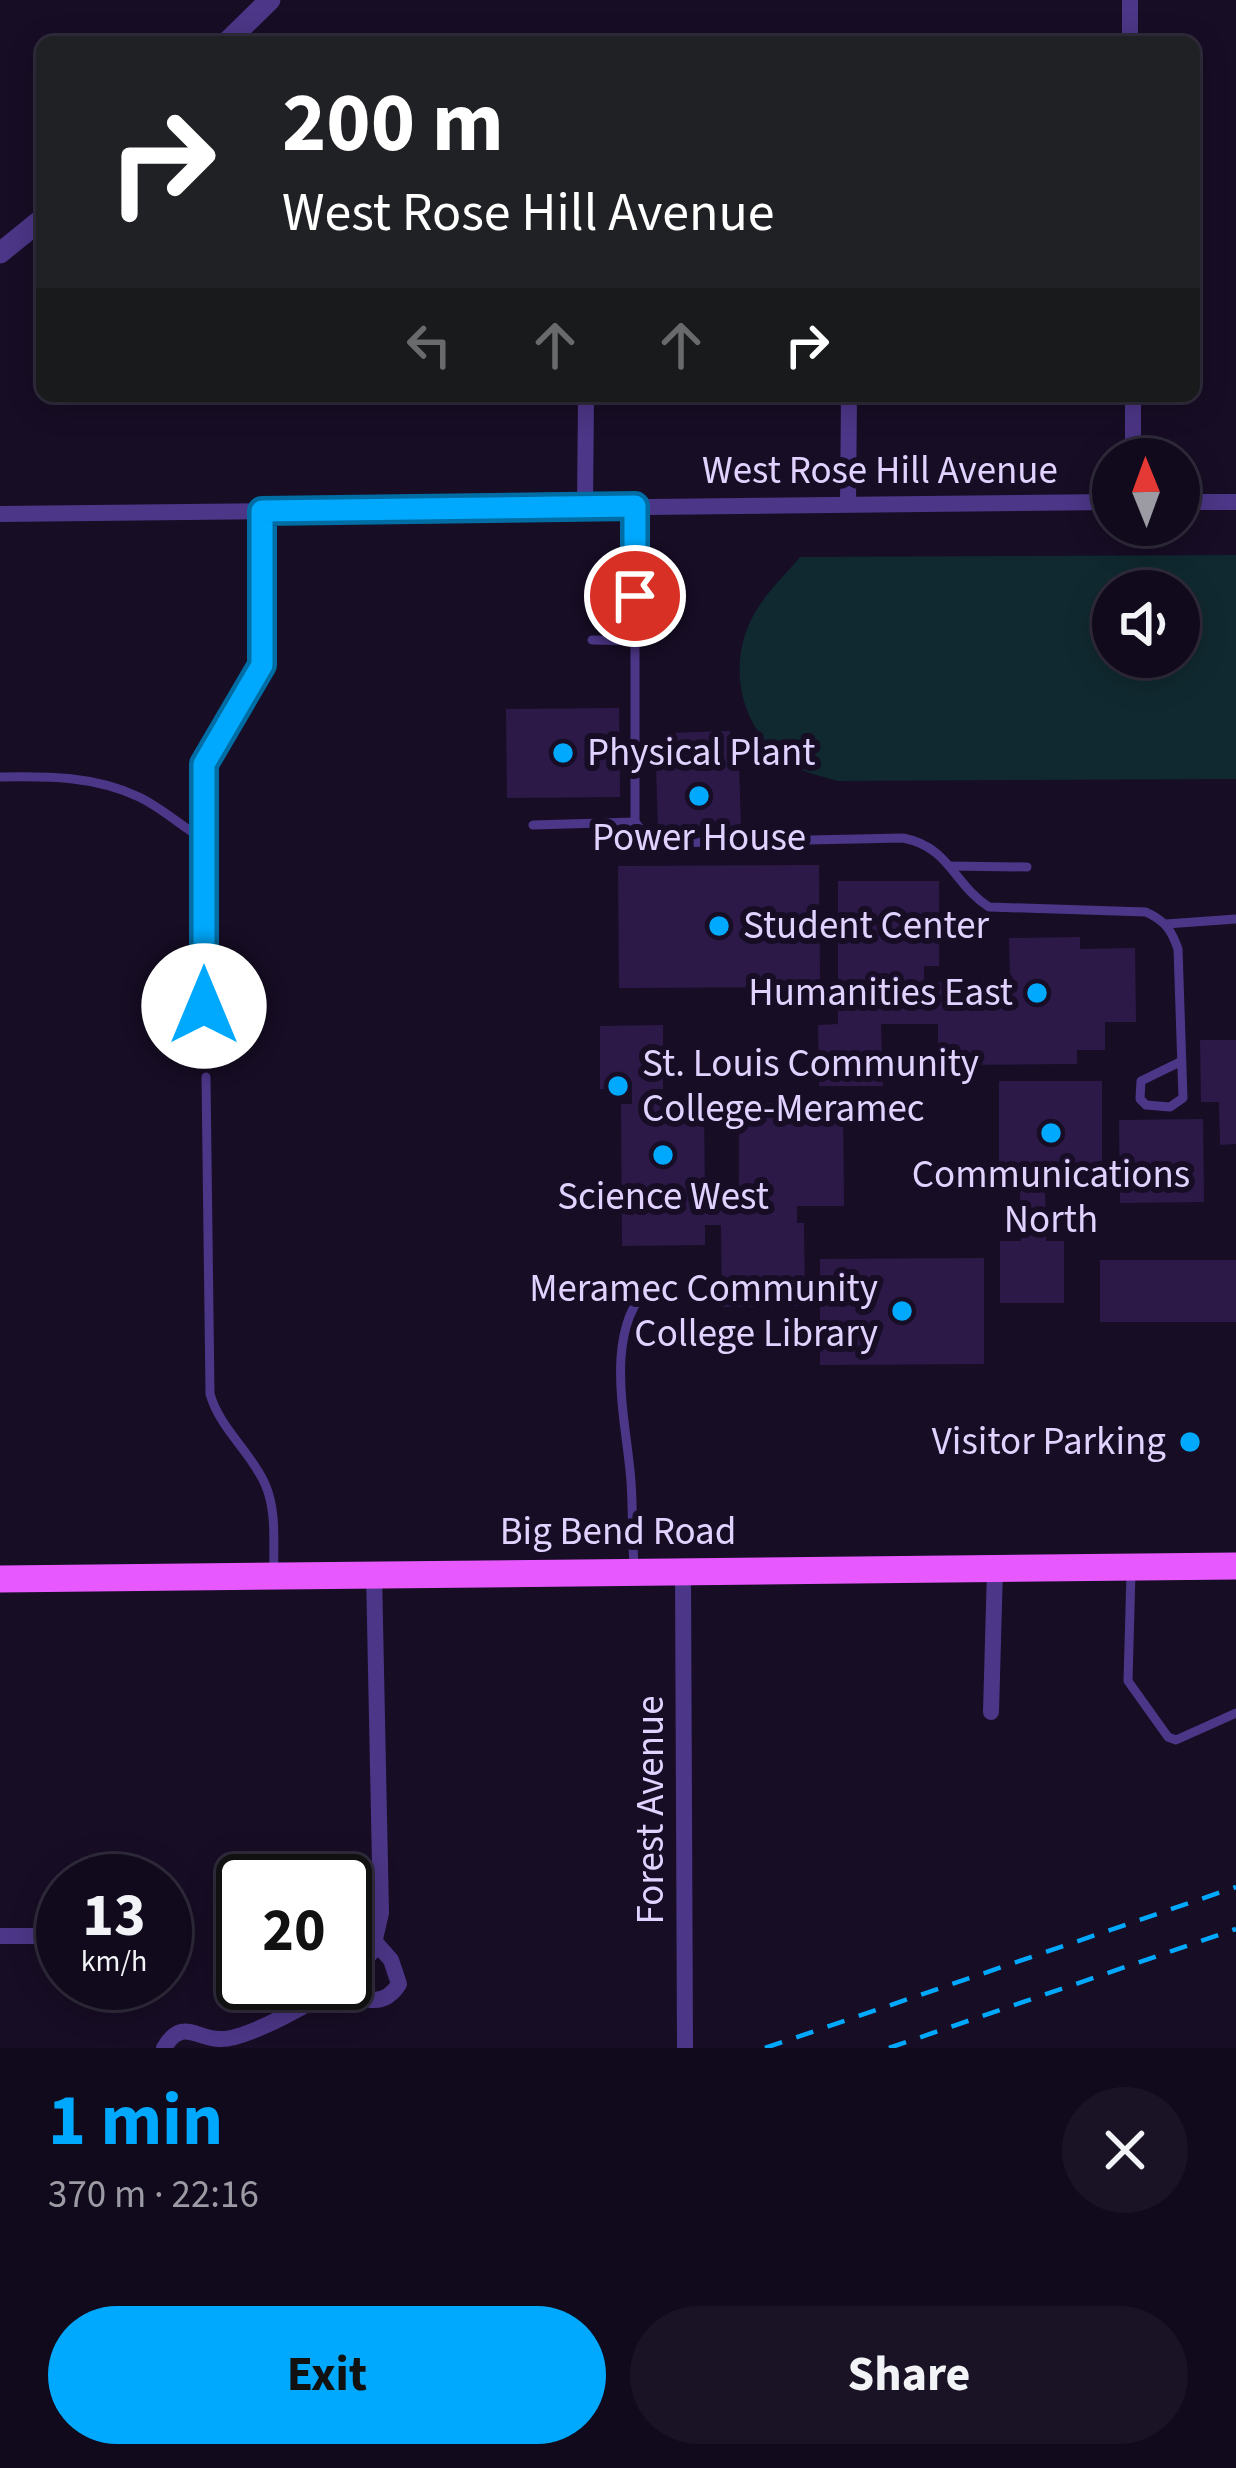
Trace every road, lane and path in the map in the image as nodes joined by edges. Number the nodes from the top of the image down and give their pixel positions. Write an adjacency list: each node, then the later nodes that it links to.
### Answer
1 (270, 0): 3 (street)
2 (1130, 0): 4 (street)
3 (233, 36)
4 (1130, 36)
5 (36, 224): 6 (street)
6 (0, 253)
7 (586, 402): 16 (street)
8 (848, 402): 14 (street)
9 (1132, 402): 10 (street)
10 (1133, 438)
11 (1092, 502): 14 (street, West Rose Hill Avenue)
12 (1200, 502): 13 (street)
13 (1236, 502)
14 (848, 504): 15 (street, West Rose Hill Avenue)
15 (635, 506): 16 (street, West Rose Hill Avenue); 20 (lane)
16 (585, 507): 17 (street, West Rose Hill Avenue)
17 (262, 511): 18 (street, West Rose Hill Avenue); 24 (lane)
18 (0, 514)
19 (592, 640): 20 (lane)
20 (635, 641): 22 (lane)
21 (0, 777): 24 (lane)
22 (635, 822): 23 (lane); 25 (lane)
23 (533, 825)
24 (203, 839): 29 (lane)
25 (950, 866): 26 (lane); 28 (lane)
26 (1027, 867)
27 (1236, 919): 28 (lane)
28 (1166, 924): 30 (lane)
29 (204, 1006)
30 (1182, 1061): 30 (lane)
31 (206, 1077): 39 (lane)
32 (650, 1285): 36 (lane)
33 (1236, 1566): 34 (main road, Big Bend Road)
34 (1132, 1567): 35 (main road, Big Bend Road); 42 (lane)
35 (995, 1569): 37 (main road, Big Bend Road); 41 (street)
36 (634, 1571): 37 (main road, Big Bend Road); 38 (main road, Big Bend Road)
37 (683, 1571): 51 (street, Forest Avenue)
38 (374, 1573): 39 (main road, Big Bend Road); 45 (street)
39 (274, 1574): 40 (main road, Big Bend Road)
40 (0, 1580)
41 (991, 1712)
42 (1236, 1713)
43 (0, 1936): 44 (street)
44 (36, 1936)
45 (376, 1943): 46 (street); 47 (street)
46 (372, 1952)
47 (372, 1999)
48 (293, 2010): 49 (street)
49 (216, 2044): 50 (street)
50 (164, 2048)
51 (685, 2048)

